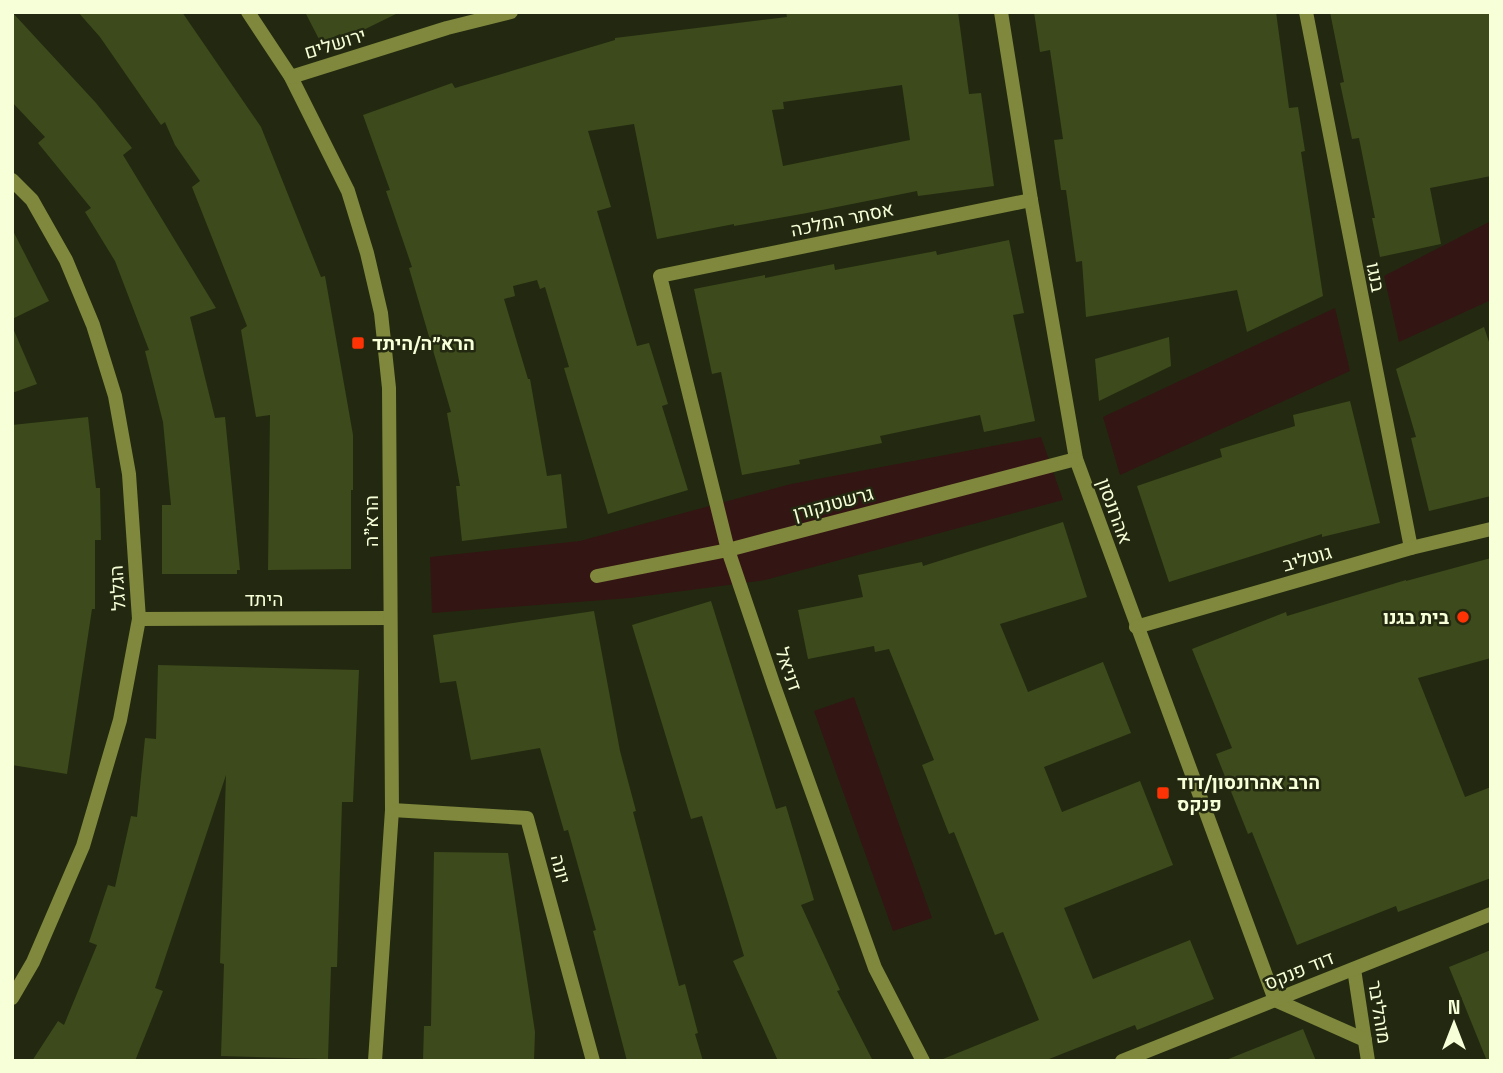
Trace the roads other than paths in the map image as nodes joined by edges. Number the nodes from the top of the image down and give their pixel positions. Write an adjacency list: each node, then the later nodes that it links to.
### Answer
1 (248, 12): 5 (street, הרא"ה)
2 (512, 12): 5 (street, ירושלים)
3 (1001, 12): 7 (street, אהרונסון)
4 (1306, 12): 11 (street, בנגו)
5 (291, 77): 14 (street, הרא"ה)
6 (12, 180): 15 (street, הגלגל)
7 (1031, 200): 8 (street, אסתר המלכה); 9 (street, אהרונסון)
8 (660, 276): 12 (street, דניאל)
9 (1076, 459): 12 (street, גרשטנקורן); 16 (street, אהרונסון)
10 (1491, 529): 11 (street, גוטליב)
11 (1412, 548): 16 (street, גוטליב)
12 (728, 550): 13 (street, גרשטנקורן); 25 (street, דניאל)
13 (597, 576)
14 (390, 618): 15 (street, היתד); 17 (street, הרא"ה)
15 (139, 619): 20 (street, הגלגל)
16 (1136, 627): 21 (street, אהרונסון)
17 (392, 810): 23 (street, הרא"ה); 24 (street, יונה)
18 (1491, 914): 19 (street, דוד פנקס)
19 (1354, 969): 21 (street, דוד פנקס); 22 (street, מוהליבר)
20 (12, 998)
21 (1275, 1000): 22 (street); 26 (street, דוד פנקס)
22 (1365, 1040): 27 (street, מוהליבר)
23 (375, 1061)
24 (593, 1061)
25 (923, 1061)
26 (1122, 1061)
27 (1368, 1061)

